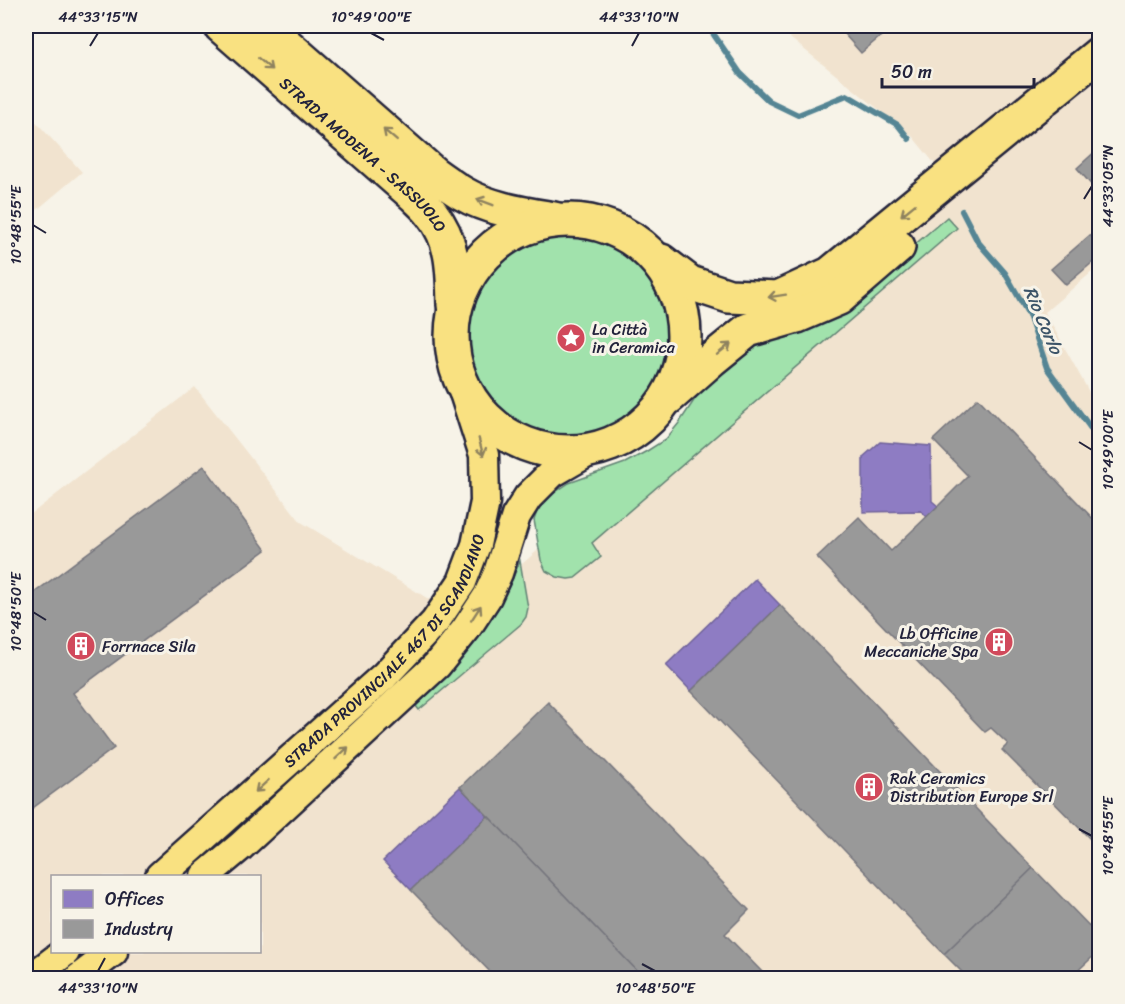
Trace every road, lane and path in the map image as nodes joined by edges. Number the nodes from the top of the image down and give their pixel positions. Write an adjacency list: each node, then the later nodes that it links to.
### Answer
1 (221, 26): 8 (highway, STRADA MODENA - SASSUOLO, one-way to 8)
2 (265, 26): 5 (highway, STRADA MODENA - SASSUOLO, one-way to 2)
3 (1100, 53): 7 (highway, one-way to 7)
4 (1100, 78): 7 (highway)
5 (562, 220): 6 (highway, STRADA PROVINCIALE 467 DI SCANDIANO); 8 (highway, STRADA PROVINCIALE 467 DI SCANDIANO)
6 (645, 249): 7 (highway, one-way to 6); 10 (highway, STRADA PROVINCIALE 467 DI SCANDIANO)
7 (834, 286): 10 (highway, one-way to 7)
8 (454, 313): 9 (highway, STRADA PROVINCIALE 467 DI SCANDIANO)
9 (457, 371): 11 (highway, STRADA PROVINCIALE 467 DI SCANDIANO); 12 (main road, STRADA PROVINCIALE 467 DI SCANDIANO, one-way to 12)
10 (664, 401): 11 (highway, STRADA PROVINCIALE 467 DI SCANDIANO)
11 (592, 450): 13 (main road, STRADA PROVINCIALE 467 DI SCANDIANO, one-way to 11)
12 (161, 875)
13 (206, 875)
14 (62, 953): 16 (main road)
15 (110, 953): 17 (main road)
16 (31, 978)
17 (79, 978)

